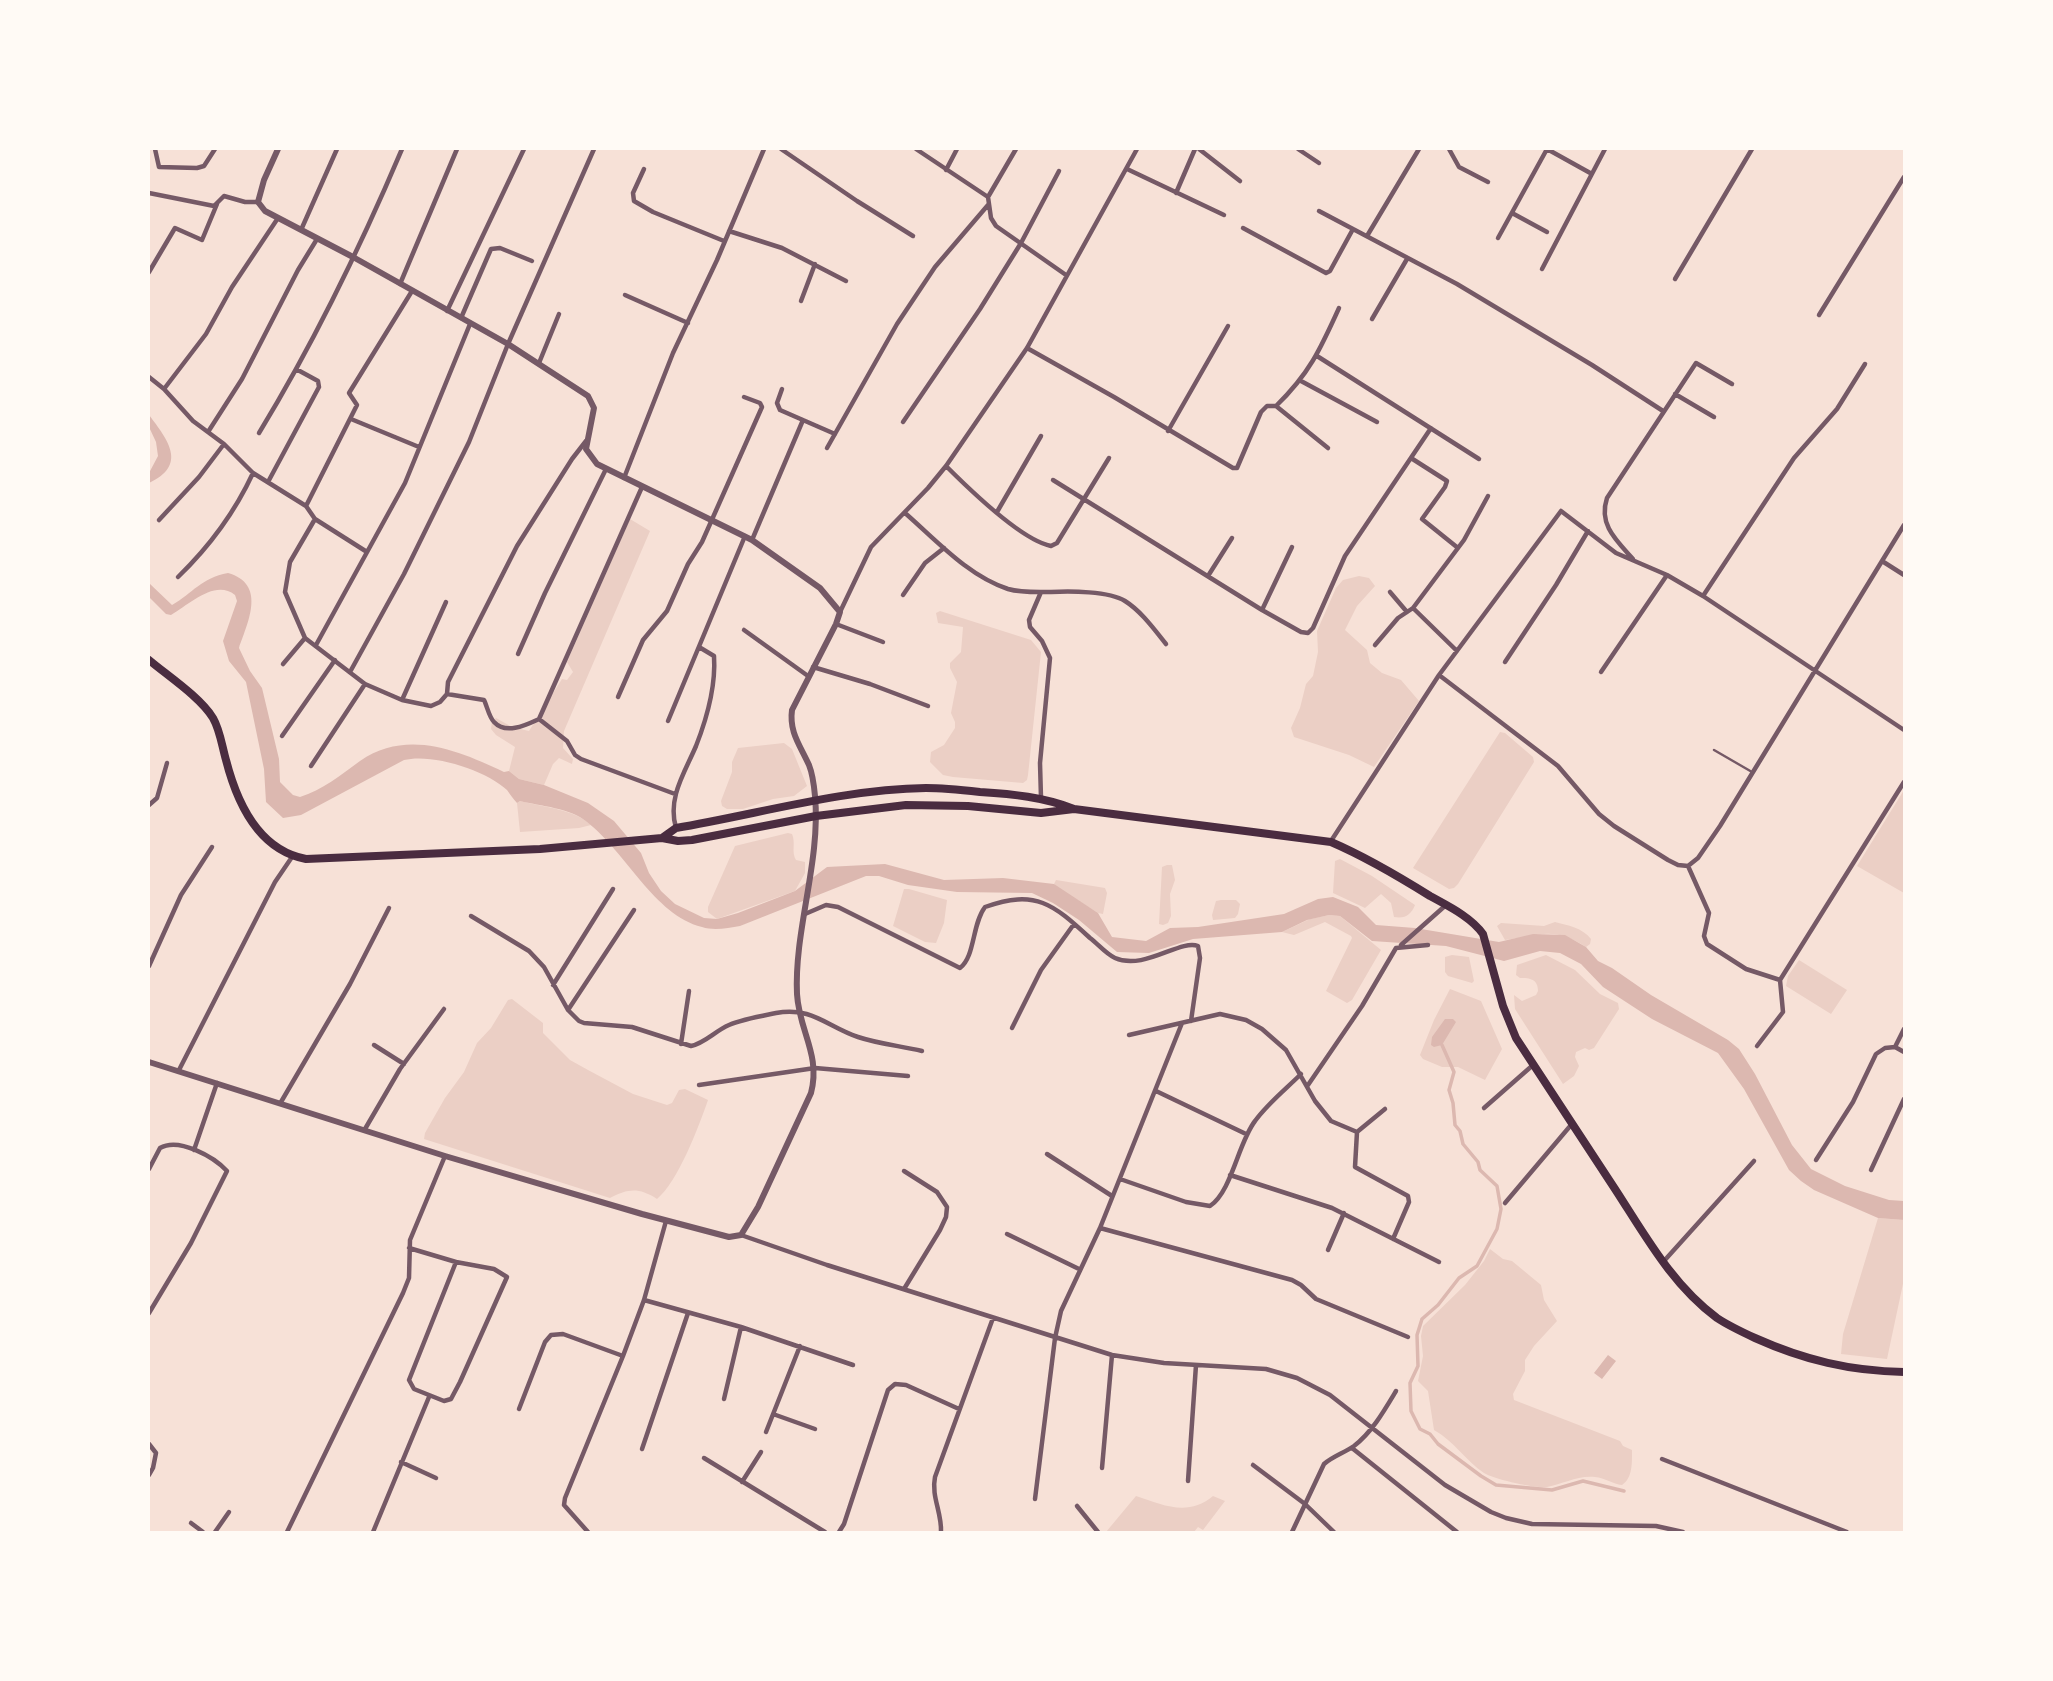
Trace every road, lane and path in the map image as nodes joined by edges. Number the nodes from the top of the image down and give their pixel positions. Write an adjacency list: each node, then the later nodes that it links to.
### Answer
1 (155, 149): 2 (street)
2 (215, 149)
3 (278, 149): 34 (street)
4 (337, 149): 44 (street)
5 (401, 149): 52 (street)
6 (457, 149): 61 (street)
7 (524, 149): 66 (street)
8 (594, 149): 74 (street)
9 (764, 149): 43 (street)
10 (781, 149): 46 (street)
11 (916, 149): 25 (street)
12 (957, 149): 25 (street)
13 (1016, 149): 33 (street)
14 (1137, 149): 24 (street)
15 (1197, 149): 29 (street); 32 (street)
16 (1298, 149): 22 (street)
17 (1419, 149): 47 (street)
18 (1450, 149): 30 (street)
19 (1547, 149): 27 (street); 38 (street)
20 (1605, 149): 27 (street)
21 (1752, 149): 59 (street)
22 (1320, 163)
23 (644, 169): 50 (street)
24 (1127, 169): 32 (street); 58 (street)
25 (946, 170): 33 (street)
26 (1059, 171): 51 (street)
27 (1592, 174): 56 (street)
28 (1904, 177): 68 (street)
29 (1240, 181)
30 (1489, 182)
31 (149, 193): 35 (street)
32 (1176, 193): 39 (street)
33 (988, 197): 36 (street)
34 (258, 202): 35 (street); 40 (street)
35 (217, 204): 57 (street)
36 (988, 205): 51 (street); 98 (street)
37 (1320, 211): 42 (street)
38 (1512, 213): 45 (street); 48 (street)
39 (1224, 215)
40 (278, 218): 44 (street); 83 (street)
41 (1243, 228): 42 (street)
42 (1353, 229): 47 (street)
43 (729, 230): 50 (street); 55 (street)
44 (300, 231): 49 (street)
45 (1547, 232)
46 (913, 236)
47 (1367, 236): 53 (street)
48 (1498, 238)
49 (317, 239): 52 (street); 96 (street)
50 (724, 241): 71 (street)
51 (1021, 243): 58 (street); 92 (street)
52 (353, 257): 61 (street); 79 (street)
53 (1407, 259): 70 (street); 88 (street)
54 (532, 261): 69 (street)
55 (815, 264): 60 (street); 64 (street)
56 (1542, 268)
57 (149, 272)
58 (1066, 275): 75 (street)
59 (1675, 279)
60 (846, 281)
61 (400, 284): 62 (street)
62 (412, 290): 66 (street); 90 (street)
63 (625, 295): 71 (street)
64 (801, 301)
65 (1339, 309): 76 (street)
66 (447, 312): 69 (street)
67 (559, 314): 77 (street)
68 (1819, 314)
69 (461, 319): 72 (street)
70 (1372, 319)
71 (688, 323): 111 (street)
72 (470, 324): 74 (street); 102 (street)
73 (1228, 326): 95 (street)
74 (508, 344): 77 (street); 163 (street)
75 (1027, 348): 95 (street); 108 (street)
76 (1317, 356): 81 (street); 94 (street)
77 (539, 363): 100 (street)
78 (1865, 364): 140 (street)
79 (296, 369): 97 (street); 113 (street)
80 (149, 377): 83 (street)
81 (1301, 381): 87 (street); 93 (street)
82 (1732, 384): 85 (street)
83 (164, 389): 96 (street)
84 (782, 389): 91 (street)
85 (1675, 394): 88 (street); 89 (street)
86 (744, 397): 121 (street)
87 (1276, 406): 95 (street); 104 (street)
88 (1663, 411): 131 (street)
89 (1714, 417)
90 (351, 419): 102 (street); 117 (street)
91 (803, 420): 98 (street); 125 (street)
92 (903, 422)
93 (1377, 422)
94 (1431, 428): 106 (street); 107 (street)
95 (1168, 431)
96 (208, 432): 101 (street)
97 (258, 433)
98 (835, 434): 103 (street)
99 (1041, 436): 118 (street)
100 (586, 441): 109 (street); 167 (street)
101 (224, 444): 110 (street); 122 (street)
102 (419, 447): 130 (street)
103 (827, 448)
104 (1328, 449)
105 (1109, 458): 116 (street)
106 (1411, 458): 129 (street); 143 (street)
107 (1479, 459)
108 (946, 466): 118 (street); 119 (street)
109 (606, 469): 111 (street); 155 (street)
110 (253, 473): 113 (street); 136 (street)
111 (624, 478): 114 (street)
112 (1053, 480): 116 (street)
113 (268, 482): 117 (street)
114 (642, 487): 121 (street); 171 (street)
115 (1488, 496): 129 (street)
116 (1083, 498): 118 (street); 135 (street)
117 (306, 506): 120 (street)
118 (997, 512)
119 (905, 513): 128 (street); 144 (street)
120 (315, 519): 130 (street); 148 (street)
121 (710, 519): 125 (street); 168 (street)
122 (159, 520)
123 (1904, 525): 132 (street)
124 (1588, 531): 131 (street); 154 (street); 158 (street)
125 (749, 538): 144 (street); 153 (street)
126 (1232, 538): 135 (street)
127 (1292, 547): 143 (street)
128 (944, 548): 137 (street); 139 (street)
129 (1458, 548): 142 (street)
130 (367, 552): 151 (street)
131 (1634, 560): 133 (street)
132 (1882, 561): 134 (street); 162 (street)
133 (1667, 575): 140 (street); 161 (street)
134 (1904, 575)
135 (1208, 576): 143 (street)
136 (178, 577)
137 (1041, 592): 150 (street); 181 (street)
138 (1390, 592): 145 (street)
139 (903, 595)
140 (1703, 596): 162 (street)
141 (446, 602): 169 (street)
142 (1413, 608): 145 (street); 154 (street)
143 (1262, 610)
144 (840, 612): 146 (street)
145 (1407, 612): 152 (street)
146 (836, 624): 149 (street); 160 (street)
147 (744, 630): 164 (street)
148 (305, 638): 151 (street); 159 (street)
149 (883, 642)
150 (1166, 644)
151 (316, 645): 157 (street)
152 (1375, 645)
153 (699, 647): 172 (street); 180 (street)
154 (1457, 651): 165 (street)
155 (518, 654)
156 (149, 660): 190 (highway)
157 (335, 660): 163 (street); 174 (street)
158 (1504, 662)
159 (283, 664)
160 (813, 667): 164 (street); 170 (street)
161 (1601, 672)
162 (1815, 672): 173 (street); 178 (street)
163 (350, 673): 166 (street)
164 (808, 676): 182 (street)
165 (1439, 676): 188 (street); 191 (street)
166 (365, 684): 169 (street); 177 (street)
167 (447, 694): 169 (street); 171 (street)
168 (618, 697)
169 (402, 699)
170 (928, 706)
171 (539, 719): 180 (street)
172 (668, 721)
173 (1904, 730)
174 (282, 736)
175 (1714, 750): 178 (lane)
176 (167, 762): 183 (street)
177 (311, 766)
178 (1752, 772): 191 (street)
179 (1904, 782): 202 (street)
180 (675, 794): 186 (street)
181 (1041, 798): 182 (highway); 184 (highway)
182 (816, 801): 185 (street); 186 (highway)
183 (149, 805)
184 (1074, 809): 185 (highway); 188 (highway)
185 (816, 816): 187 (highway); 196 (street)
186 (677, 828): 187 (highway)
187 (662, 838): 190 (highway)
188 (1331, 842): 193 (highway)
189 (212, 847): 201 (street)
190 (292, 856): 223 (street)
191 (1688, 866): 202 (street)
192 (613, 889): 203 (street)
193 (1446, 905): 199 (street); 221 (highway)
194 (389, 908): 231 (street)
195 (634, 909): 206 (street)
196 (806, 912): 198 (street); 207 (street)
197 (471, 916): 203 (street)
198 (1074, 924): 208 (street); 210 (street)
199 (1403, 944): 200 (street); 228 (street)
200 (1428, 945)
201 (149, 966)
202 (1780, 980): 215 (street)
203 (553, 985): 206 (street)
204 (689, 991): 213 (street)
205 (444, 1009): 220 (street)
206 (568, 1010): 213 (street)
207 (799, 1011): 213 (street); 217 (street); 222 (street)
208 (1191, 1021): 209 (street); 224 (street)
209 (1182, 1023): 212 (street); 229 (street)
210 (1012, 1028)
211 (1904, 1029): 216 (street)
212 (1129, 1035)
213 (681, 1044)
214 (374, 1045): 220 (street)
215 (1757, 1046)
216 (1895, 1047): 218 (street); 241 (street)
217 (922, 1051)
218 (1904, 1052)
219 (149, 1062): 223 (street)
220 (404, 1064): 235 (street)
221 (1533, 1065): 232 (street); 234 (highway)
222 (815, 1069): 225 (street); 227 (street); 254 (street)
223 (179, 1070): 226 (street)
224 (1301, 1074): 228 (street); 237 (street)
225 (908, 1076)
226 (217, 1082): 231 (street); 238 (street)
227 (699, 1085)
228 (1307, 1085): 236 (street)
229 (1156, 1091): 237 (street); 247 (street)
230 (1904, 1099): 244 (street)
231 (281, 1102): 235 (street)
232 (1484, 1108)
233 (1385, 1109): 236 (street)
234 (1572, 1124): 249 (street); 260 (highway)
235 (365, 1129): 240 (street)
236 (1357, 1132): 255 (street)
237 (1247, 1134): 246 (street)
238 (194, 1150): 243 (street); 264 (street)
239 (1047, 1154): 248 (street)
240 (445, 1156): 251 (street); 256 (street)
241 (1816, 1160)
242 (1754, 1161): 260 (street)
243 (149, 1169)
244 (1871, 1170)
245 (904, 1171): 262 (street)
246 (1230, 1175): 247 (street); 250 (street)
247 (1120, 1179): 248 (street)
248 (1112, 1196): 252 (street)
249 (1505, 1203)
250 (1344, 1213): 255 (street); 257 (street)
251 (666, 1221): 254 (street); 263 (street)
252 (1100, 1228): 261 (street); 269 (street)
253 (1007, 1234): 261 (street)
254 (741, 1235): 262 (street)
255 (1393, 1239): 259 (street)
256 (409, 1248): 258 (street); 306 (street)
257 (1328, 1250)
258 (456, 1262): 277 (street); 277 (street)
259 (1439, 1262)
260 (1663, 1262): 275 (highway)
261 (1079, 1269): 268 (street)
262 (904, 1289): 266 (street)
263 (644, 1300): 265 (street); 272 (street)
264 (149, 1313)
265 (688, 1313): 267 (street); 287 (street)
266 (993, 1318): 268 (street); 280 (street)
267 (741, 1327): 270 (street); 278 (street)
268 (1055, 1338): 271 (street); 298 (street)
269 (1408, 1338)
270 (800, 1346): 273 (street); 281 (street)
271 (1112, 1355): 274 (street); 293 (street)
272 (624, 1356): 279 (street); 308 (street)
273 (853, 1365)
274 (1196, 1365): 282 (street); 296 (street)
275 (1904, 1372)
276 (1396, 1391): 282 (street)
277 (429, 1397): 291 (street)
278 (724, 1399)
279 (519, 1409)
280 (959, 1409): 310 (street); 311 (street)
281 (773, 1413): 283 (street); 284 (street)
282 (1372, 1428): 286 (street); 303 (street)
283 (815, 1429)
284 (766, 1432)
285 (149, 1444): 294 (street)
286 (1352, 1448): 299 (street); 315 (street)
287 (642, 1449)
288 (761, 1452): 297 (street)
289 (704, 1458): 297 (street)
290 (1662, 1458): 316 (street)
291 (401, 1462): 295 (street); 307 (street)
292 (1254, 1465): 299 (street)
293 (1102, 1468)
294 (149, 1475)
295 (436, 1478)
296 (1188, 1481)
297 (742, 1482): 309 (street)
298 (1035, 1499)
299 (1304, 1504): 313 (street); 314 (street)
300 (1077, 1506): 312 (street)
301 (229, 1511): 305 (street)
302 (191, 1523): 304 (street)
303 (1679, 1531)
304 (203, 1532)
305 (215, 1532)
306 (287, 1532)
307 (373, 1532)
308 (589, 1532)
309 (825, 1532)
310 (839, 1532)
311 (941, 1532)
312 (1098, 1532)
313 (1292, 1532)
314 (1334, 1532)
315 (1457, 1532)
316 (1847, 1532)

